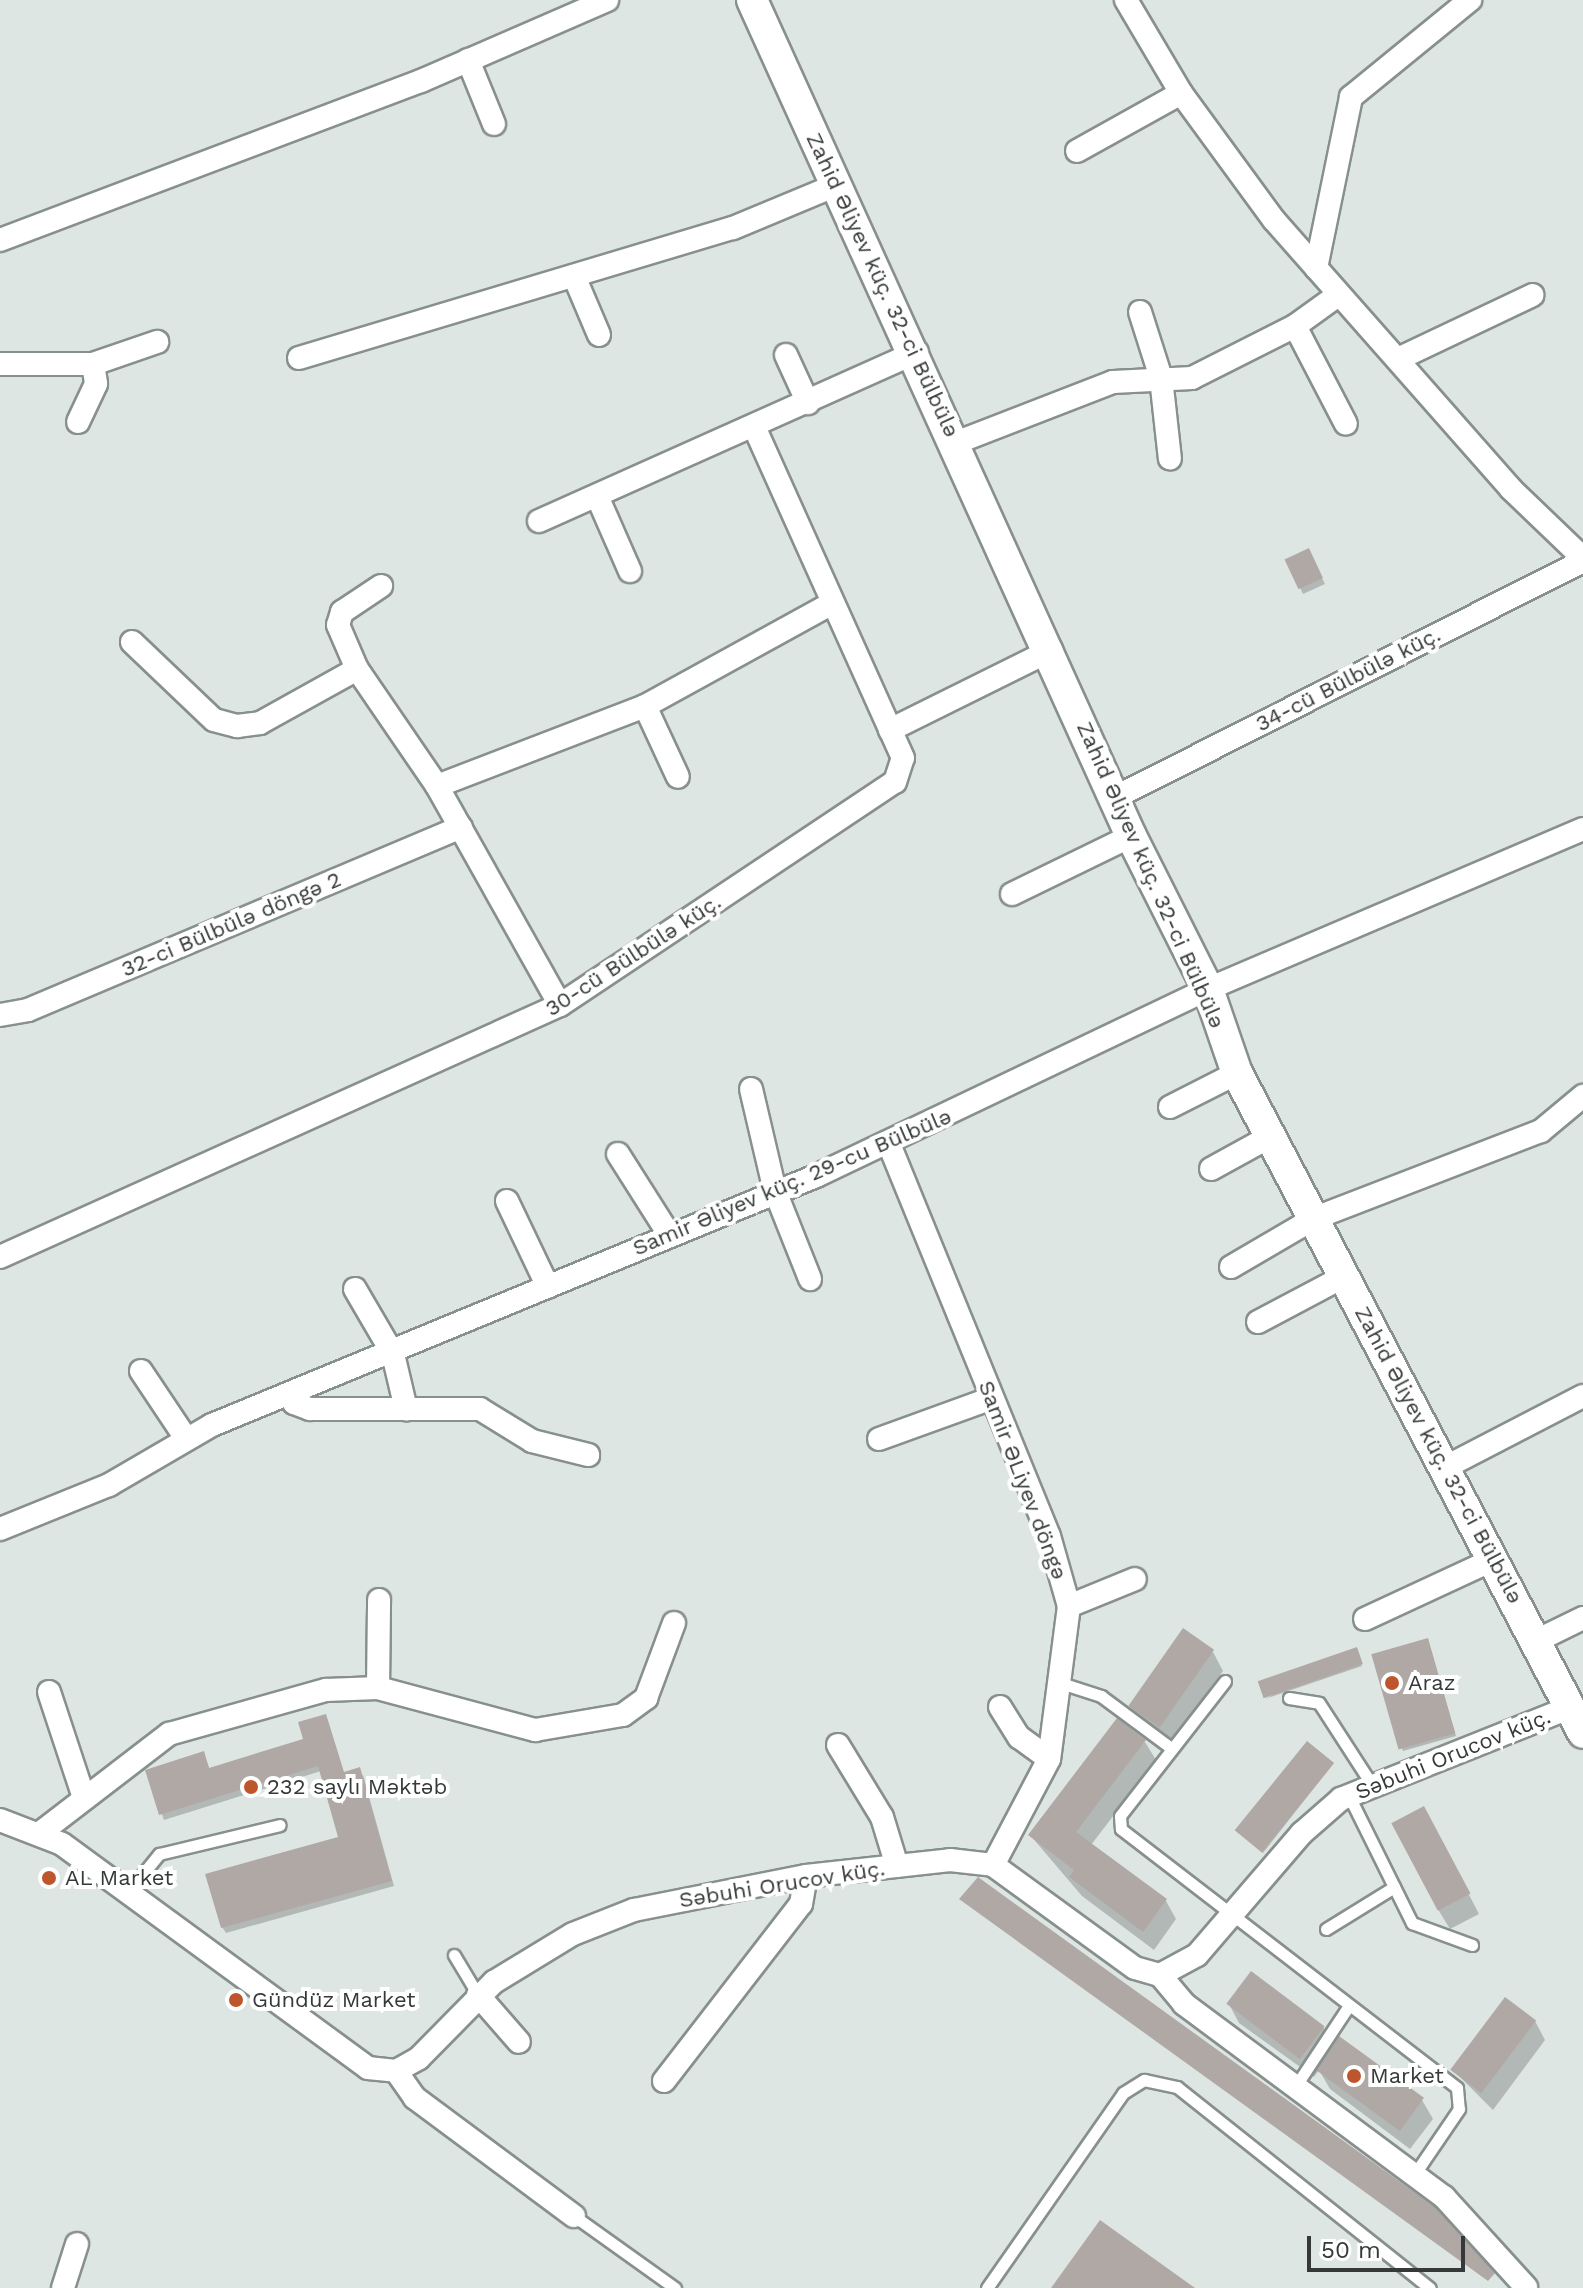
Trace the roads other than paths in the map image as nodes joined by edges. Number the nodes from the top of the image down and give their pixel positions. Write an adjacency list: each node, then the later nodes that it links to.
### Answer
1 (607, 0): 5 (street)
2 (752, 0): 9 (street, Zahid Əliyev küç. 32-ci Bülbülə)
3 (1126, 0): 6 (street)
4 (1470, 0): 11 (street)
5 (468, 60): 7 (street); 10 (street)
6 (1181, 93): 8 (street); 11 (street)
7 (494, 124)
8 (1077, 151)
9 (834, 186): 12 (street); 19 (street, Zahid Əliyev küç. 32-ci Bülbülə)
10 (0, 240)
11 (1316, 268): 13 (street)
12 (574, 276): 17 (street); 21 (street)
13 (1338, 295): 16 (street); 22 (street)
14 (1533, 295): 22 (street)
15 (1140, 312): 25 (street)
16 (1295, 326): 25 (street); 28 (street)
17 (599, 335)
18 (157, 342): 24 (street)
19 (917, 352): 26 (street); 30 (street, Zahid Əliyev küç. 32-ci Bülbülə)
20 (786, 355): 26 (street)
21 (299, 358)
22 (1398, 359): 34 (street)
23 (0, 364): 24 (street)
24 (93, 364): 27 (street)
25 (1161, 378): 30 (street); 31 (street)
26 (808, 403): 29 (street)
27 (78, 422)
28 (1346, 424)
29 (755, 428): 32 (street); 37 (street, 30-cü Bülbülə küç.)
30 (958, 442): 39 (street, Zahid Əliyev küç. 32-ci Bülbülə)
31 (1170, 459)
32 (597, 496): 33 (street); 35 (street)
33 (539, 521)
34 (1583, 559): 45 (street, 34-cü Bülbülə küç.)
35 (630, 571)
36 (381, 586): 40 (street)
37 (832, 603): 41 (street); 42 (street, 30-cü Bülbülə küç.)
38 (132, 642): 40 (street)
39 (1051, 650): 42 (street); 45 (street, Zahid Əliyev küç. 32-ci Bülbülə)
40 (357, 669): 44 (street)
41 (645, 706): 43 (street); 44 (street)
42 (890, 730): 51 (street, 30-cü Bülbülə küç.)
43 (678, 777)
44 (437, 786): 46 (street)
45 (1114, 798): 48 (street, Zahid Əliyev küç. 32-ci Bülbülə)
46 (461, 827): 51 (street); 52 (street, 32-ci Bülbülə döngə 2)
47 (1583, 829): 50 (street, Samir Əliyev küç. 29-cu Bülbülə)
48 (1131, 836): 49 (street); 50 (street, Zahid Əliyev küç. 32-ci Bülbülə)
49 (1012, 894)
50 (1208, 989): 53 (street, Zahid Əliyev küç. 32-ci Bülbülə); 58 (street, Samir Əliyev küç. 29-cu Bülbülə)
51 (560, 1005): 65 (street, 30-cü Bülbülə küç.)
52 (0, 1015)
53 (1237, 1073): 56 (street); 57 (street, Zahid Əliyev küç. 32-ci Bülbülə)
54 (751, 1089): 61 (street)
55 (1583, 1096): 63 (street)
56 (1170, 1107)
57 (1271, 1136): 60 (street); 63 (street, Zahid Əliyev küç. 32-ci Bülbülə)
58 (889, 1144): 61 (street, Samir Əliyev küç. 29-cu Bülbülə); 76 (street, Samir ƏLiyev döngə)
59 (618, 1154): 64 (street)
60 (1211, 1169)
61 (775, 1191): 64 (street, Samir Əliyev küç. 29-cu Bülbülə); 68 (street)
62 (507, 1201): 69 (street)
63 (1315, 1218): 66 (street); 67 (street, Zahid Əliyev küç. 32-ci Bülbülə)
64 (670, 1236): 69 (street, Samir Əliyev küç. 29-cu Bülbülə)
65 (0, 1257)
66 (1231, 1267)
67 (1345, 1276): 71 (street); 81 (street, Zahid Əliyev küç. 32-ci Bülbülə)
68 (810, 1279)
69 (548, 1287): 72 (street, Samir Əliyev küç. 29-cu Bülbülə)
70 (355, 1289): 72 (street)
71 (1258, 1322)
72 (393, 1354): 74 (street, Samir Əliyev küç. 29-cu Bülbülə); 77 (street)
73 (141, 1371): 78 (street)
74 (295, 1395): 77 (street); 78 (street, Samir Əliyev küç. 29-cu Bülbülə)
75 (1583, 1396): 81 (street)
76 (992, 1398): 79 (street); 86 (street, Samir ƏLiyev döngə)
77 (406, 1409): 80 (street)
78 (185, 1437): 82 (street, Samir Əliyev küç. 29-cu Bülbülə)
79 (879, 1439)
80 (588, 1455)
81 (1446, 1467): 83 (street, Zahid Əliyev küç. 32-ci Bülbülə)
82 (0, 1529)
83 (1494, 1559): 88 (street); 90 (street, Zahid Əliyev küç. 32-ci Bülbülə)
84 (1135, 1579): 86 (street)
85 (379, 1600): 93 (street)
86 (1069, 1606): 92 (street, Samir ƏLiyev döngə)
87 (1583, 1618): 90 (street)
88 (1365, 1619)
89 (674, 1623): 93 (street)
90 (1536, 1641): 97 (street, Zahid Əliyev küç. 32-ci Bülbülə)
91 (1225, 1681): 99 (lane)
92 (1064, 1684): 99 (lane); 100 (street, Samir ƏLiyev döngə)
93 (378, 1688): 103 (street)
94 (49, 1692): 103 (street)
95 (1289, 1698): 101 (lane)
96 (1000, 1707): 100 (street)
97 (1579, 1725): 101 (street, Səbuhi Orucov küç.)
98 (838, 1745): 108 (street)
99 (1171, 1748): 112 (lane)
100 (1049, 1759): 107 (street, Samir ƏLiyev döngə)
101 (1372, 1785): 102 (street, Səbuhi Orucov küç.)
102 (1349, 1796): 110 (lane); 112 (street, Səbuhi Orucov küç.)
103 (84, 1798): 106 (street)
104 (0, 1820): 106 (street)
105 (280, 1825): 111 (lane)
106 (40, 1833): 111 (street)
107 (993, 1865): 108 (street, Səbuhi Orucov küç.); 116 (street)
108 (897, 1866): 109 (street, Səbuhi Orucov küç.)
109 (806, 1876): 117 (street, Səbuhi Orucov küç.); 121 (street)
110 (1394, 1887): 113 (lane); 114 (lane)
111 (129, 1891): 120 (street)
112 (1229, 1917): 116 (street, Səbuhi Orucov küç.); 118 (lane)
113 (1326, 1929)
114 (1472, 1945)
115 (454, 1955): 117 (lane)
116 (1160, 1975): 122 (street)
117 (478, 1995): 119 (street); 120 (street, Səbuhi Orucov küç.)
118 (1348, 2007): 122 (lane); 123 (lane)
119 (519, 2042)
120 (396, 2071): 124 (street)
121 (664, 2081)
122 (1295, 2087): 123 (street)
123 (1414, 2175): 126 (street)
124 (574, 2216): 128 (lane)
125 (77, 2244): 127 (street)
126 (1526, 2287)
127 (63, 2288)
128 (675, 2288)
129 (987, 2288): 130 (lane)
130 (1430, 2288)

